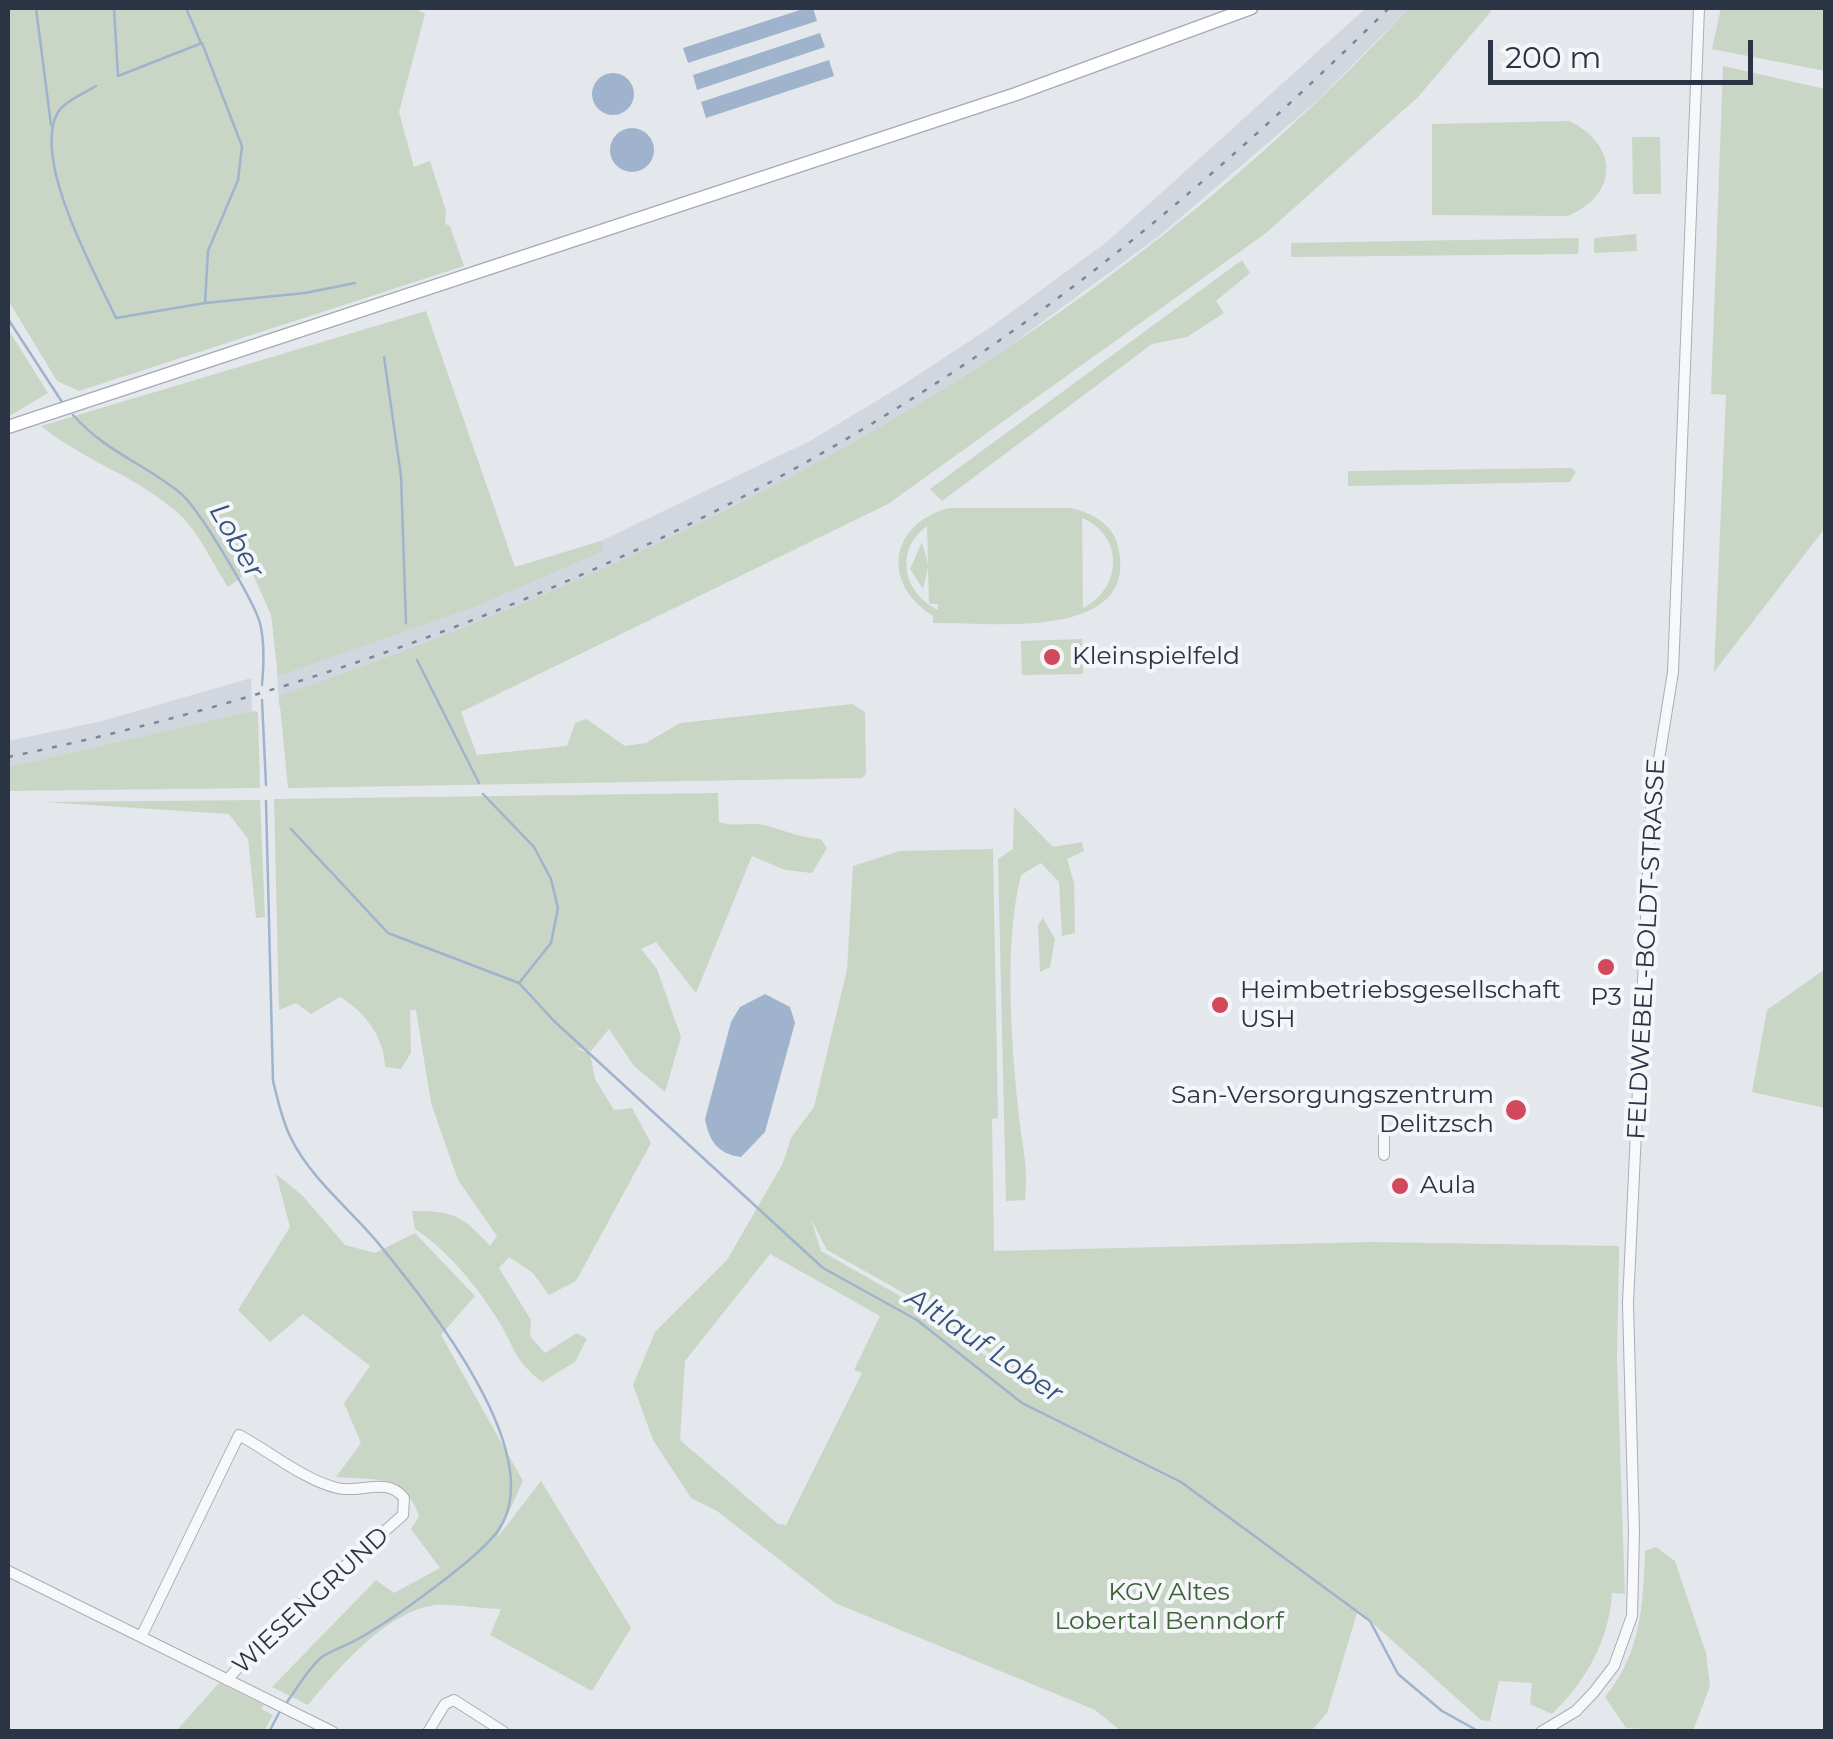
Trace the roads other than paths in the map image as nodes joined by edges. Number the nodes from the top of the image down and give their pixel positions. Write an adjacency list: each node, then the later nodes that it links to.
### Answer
1 (1251, 8): 3 (main road)
2 (1699, 8): 12 (street, FELDWEBEL-BOLDT-STRASSE)
3 (8, 427)
4 (1384, 1132): 5 (street)
5 (1384, 1154)
6 (8, 1571): 7 (street)
7 (141, 1638): 8 (street); 8 (street, WIESENGRUND)
8 (227, 1680): 9 (street)
9 (333, 1732)
10 (428, 1732): 11 (street)
11 (504, 1732)
12 (1541, 1732)

